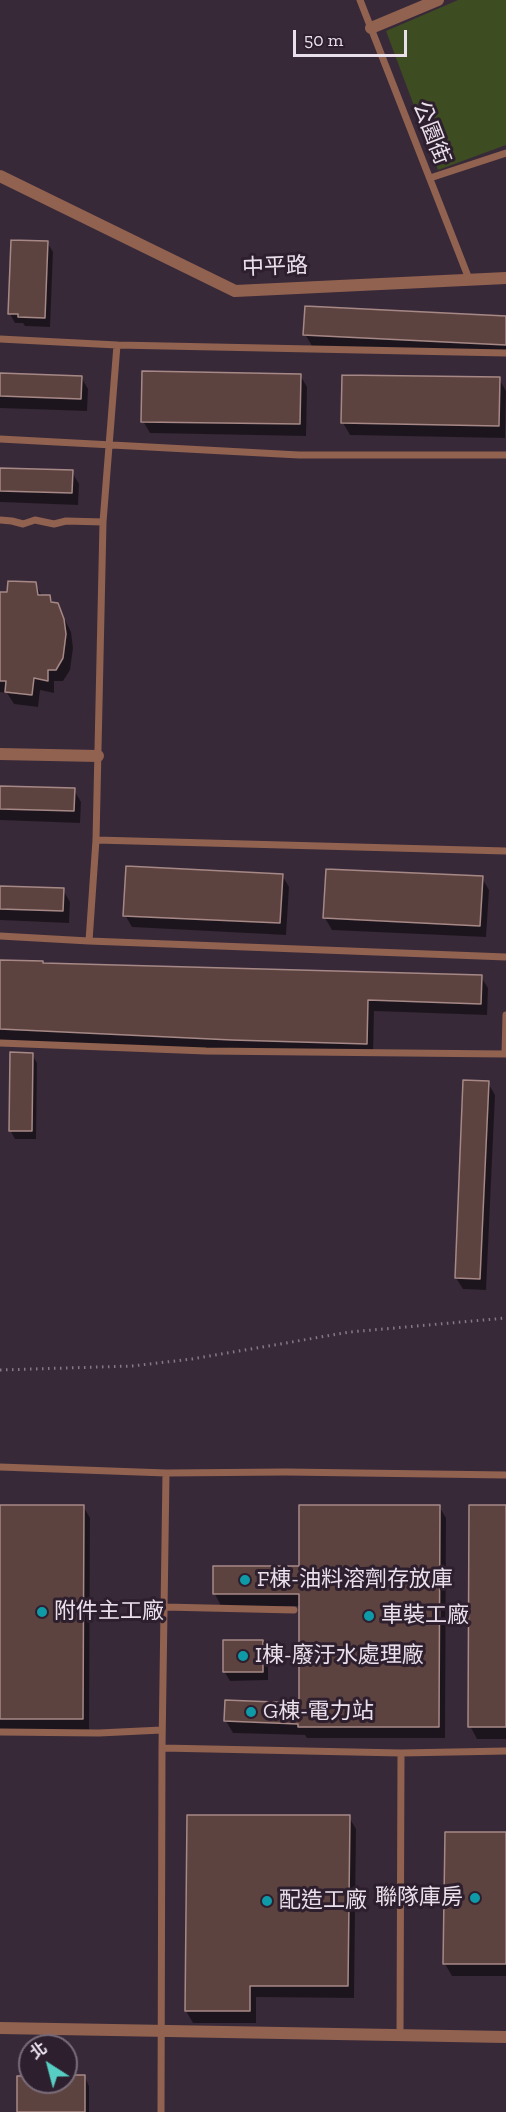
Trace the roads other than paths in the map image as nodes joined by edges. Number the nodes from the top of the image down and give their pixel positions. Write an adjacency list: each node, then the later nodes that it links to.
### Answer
1 (360, 0): 3 (lane, 公園街)
2 (438, 0): 3 (street)
3 (371, 28): 6 (lane, 公園街)
4 (506, 153): 6 (lane)
5 (0, 176): 8 (street, 中平路)
6 (430, 178): 8 (lane, 公園街)
7 (506, 278): 8 (street, 中平路)
8 (469, 279)
9 (0, 339): 10 (lane)
10 (117, 345): 11 (lane); 13 (lane)
11 (506, 353)
12 (0, 439): 13 (lane)
13 (109, 444): 14 (lane); 16 (lane)
14 (506, 455)
15 (0, 520): 16 (lane)
16 (103, 522): 18 (lane)
17 (0, 754): 18 (street)
18 (98, 756): 19 (lane)
19 (96, 840): 20 (lane); 22 (lane)
20 (506, 851)
21 (0, 936): 22 (lane)
22 (89, 941): 23 (lane)
23 (506, 957)
24 (506, 1015): 25 (lane)
25 (0, 1043)
26 (0, 1467): 27 (lane)
27 (166, 1473): 28 (lane); 29 (lane)
28 (506, 1475)
29 (164, 1607): 30 (lane); 31 (lane)
30 (294, 1610)
31 (162, 1730): 32 (lane); 33 (lane)
32 (0, 1732)
33 (162, 1748): 35 (lane); 37 (lane)
34 (506, 1751): 35 (lane)
35 (401, 1753): 38 (lane)
36 (0, 2028): 37 (street)
37 (161, 2030): 38 (street); 40 (lane)
38 (400, 2035): 39 (street)
39 (506, 2037)
40 (161, 2112)

